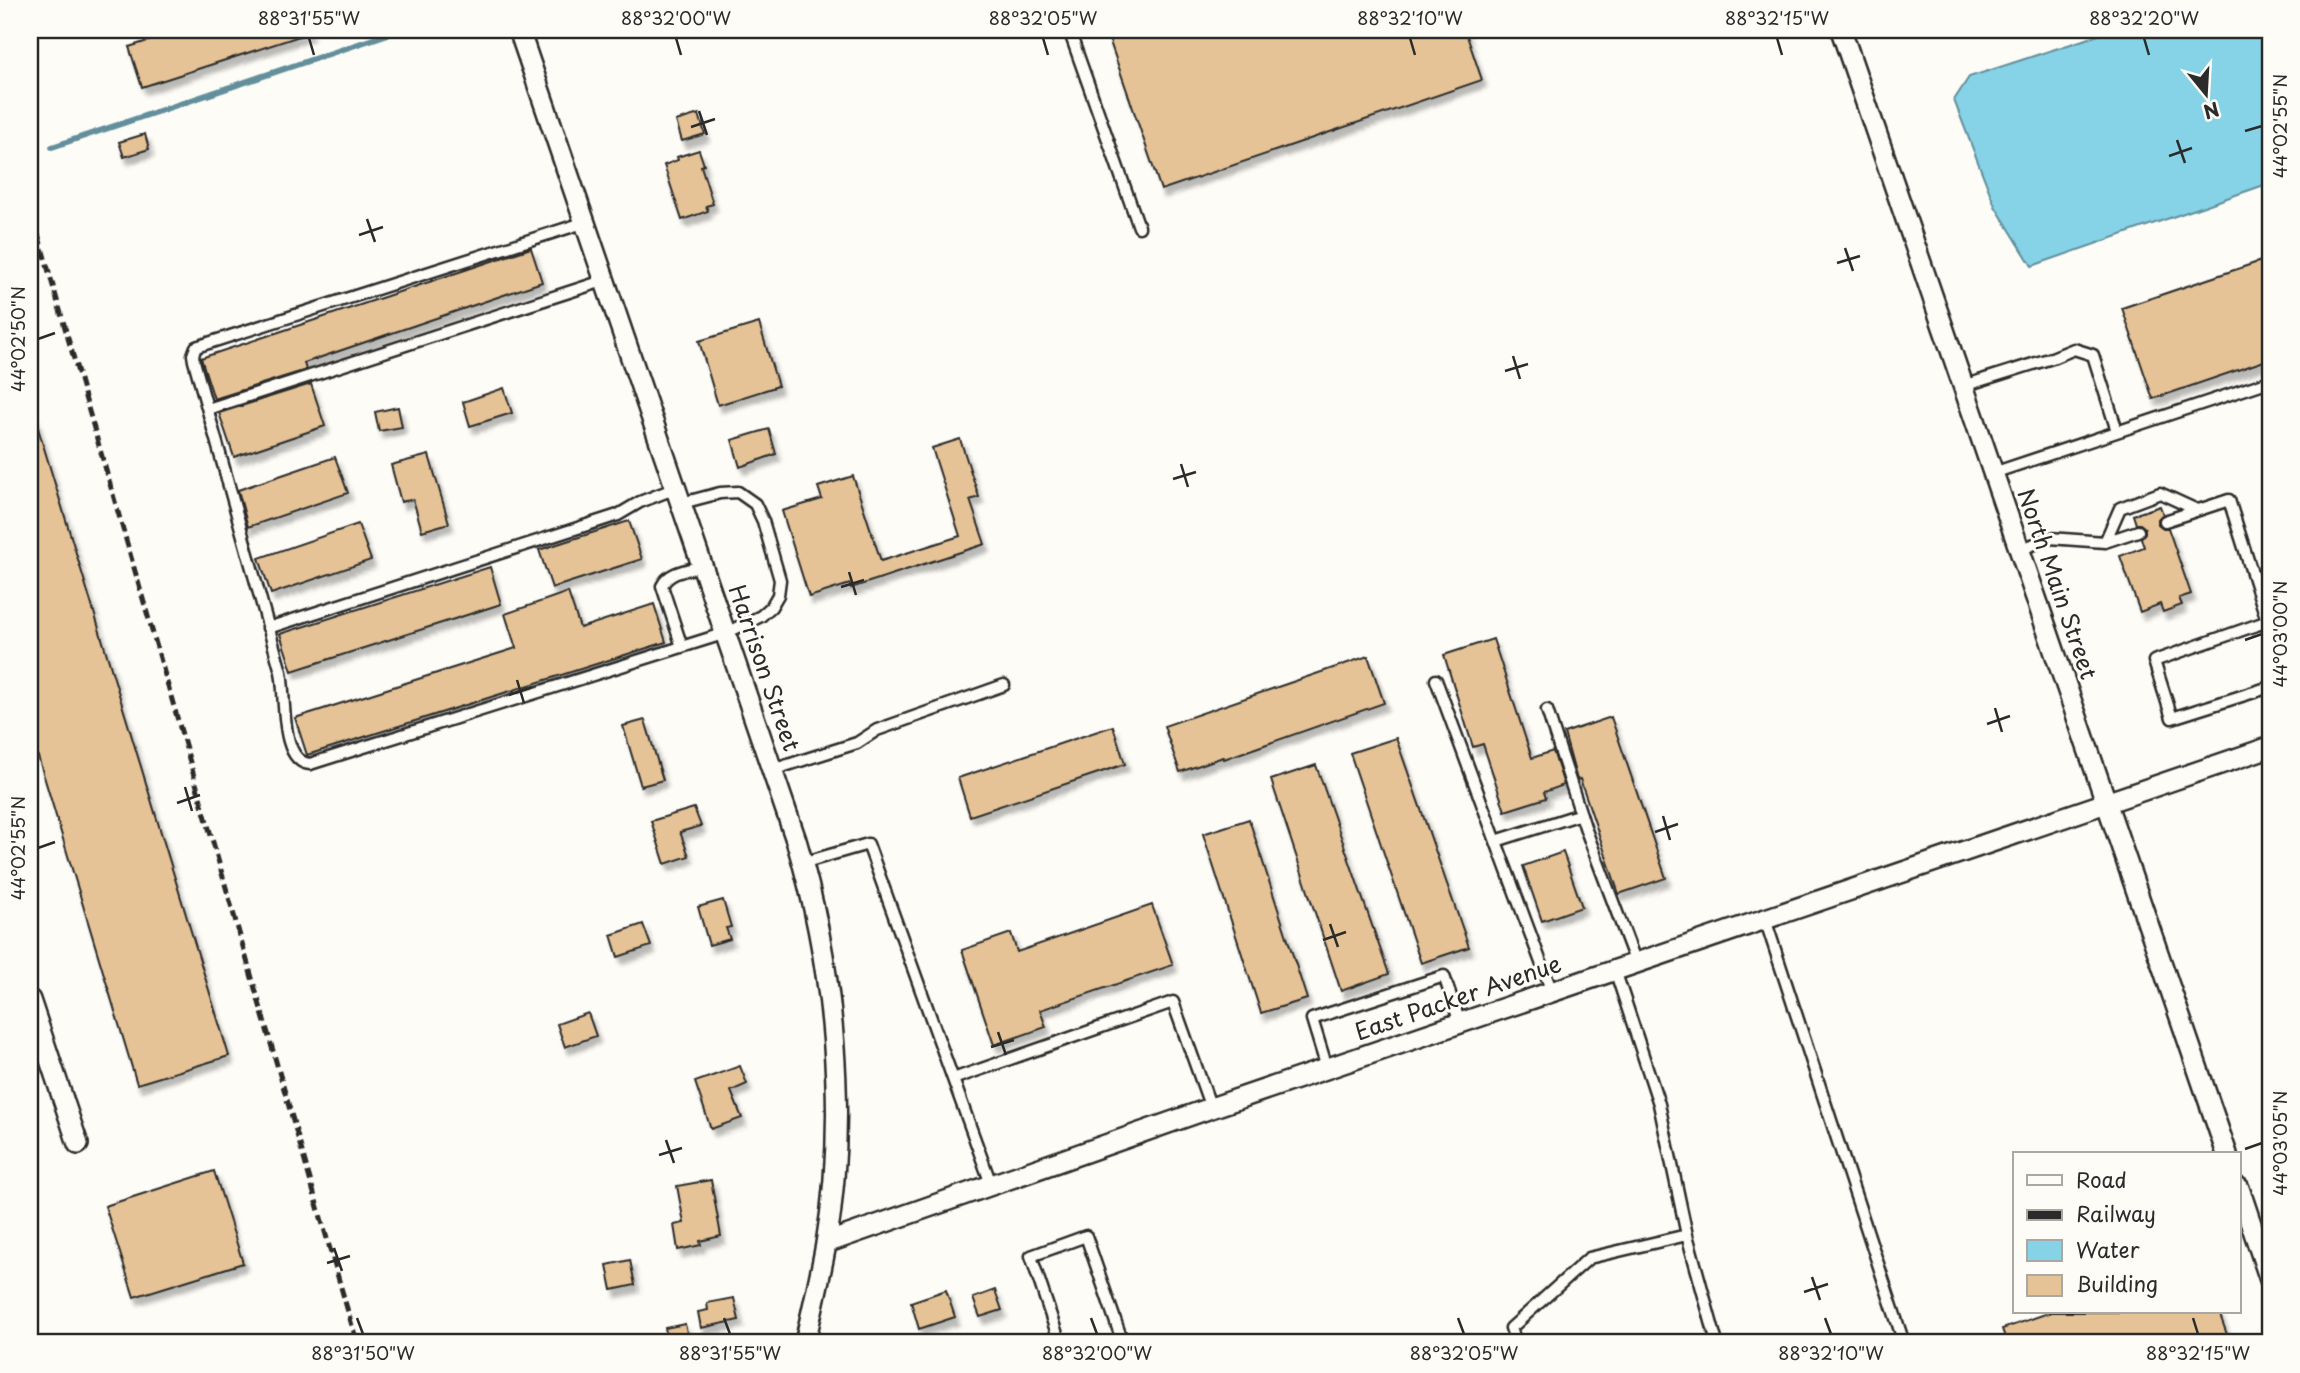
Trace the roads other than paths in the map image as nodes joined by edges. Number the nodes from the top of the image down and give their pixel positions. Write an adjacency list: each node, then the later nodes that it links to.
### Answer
1 (519, 30): 4 (street, Harrison Street)
2 (1069, 30): 5 (lane)
3 (1841, 30): 8 (street, North Main Street)
4 (586, 222): 6 (street, Harrison Street); 9 (lane)
5 (1139, 227)
6 (606, 280): 9 (lane); 12 (street, Harrison Street)
7 (2270, 381): 10 (lane)
8 (1963, 386): 10 (lane); 11 (street, North Main Street)
9 (208, 409): 20 (lane)
10 (2118, 431): 11 (lane)
11 (1993, 473): 17 (street, North Main Street)
12 (679, 495): 18 (street, Harrison Street); 20 (lane); 21 (lane)
13 (2197, 510): 14 (lane); 16 (lane); 19 (lane)
14 (2165, 521)
15 (2138, 531): 16 (lane)
16 (2105, 542): 17 (lane)
17 (2020, 550): 29 (street, North Main Street)
18 (703, 566): 21 (street, Harrison Street); 22 (lane)
19 (2269, 626): 25 (lane)
20 (268, 628): 22 (lane)
21 (726, 633): 22 (lane); 28 (street, Harrison Street)
22 (682, 647)
23 (1436, 680): 31 (lane)
24 (1004, 685): 28 (lane)
25 (2270, 687)
26 (1548, 710): 30 (lane)
27 (2270, 747): 29 (street, East Packer Avenue)
28 (772, 769): 32 (street, Harrison Street)
29 (2106, 802): 33 (street, East Packer Avenue); 43 (street, North Main Street)
30 (1581, 814): 31 (lane); 34 (lane)
31 (1496, 841): 36 (lane)
32 (802, 863): 40 (lane); 47 (street, Harrison Street)
33 (1765, 919): 34 (street, East Packer Avenue); 54 (lane)
34 (1636, 963): 35 (street, East Packer Avenue)
35 (1615, 970): 36 (street, East Packer Avenue); 46 (lane)
36 (1552, 992): 38 (street, East Packer Avenue)
37 (30, 1000): 42 (street)
38 (1460, 1023): 39 (street, East Packer Avenue); 39 (lane)
39 (1327, 1069): 41 (street, East Packer Avenue)
40 (953, 1079): 41 (lane); 44 (lane)
41 (1211, 1108): 44 (street, East Packer Avenue)
42 (78, 1144)
43 (2226, 1152)
44 (991, 1184): 47 (street, East Packer Avenue)
45 (2240, 1191): 48 (street)
46 (1687, 1235): 52 (lane); 53 (lane)
47 (826, 1243): 49 (street, Harrison Street)
48 (2270, 1280)
49 (805, 1343)
50 (1060, 1343): 51 (lane)
51 (1123, 1343)
52 (1516, 1343)
53 (1717, 1343)
54 (1904, 1343)

